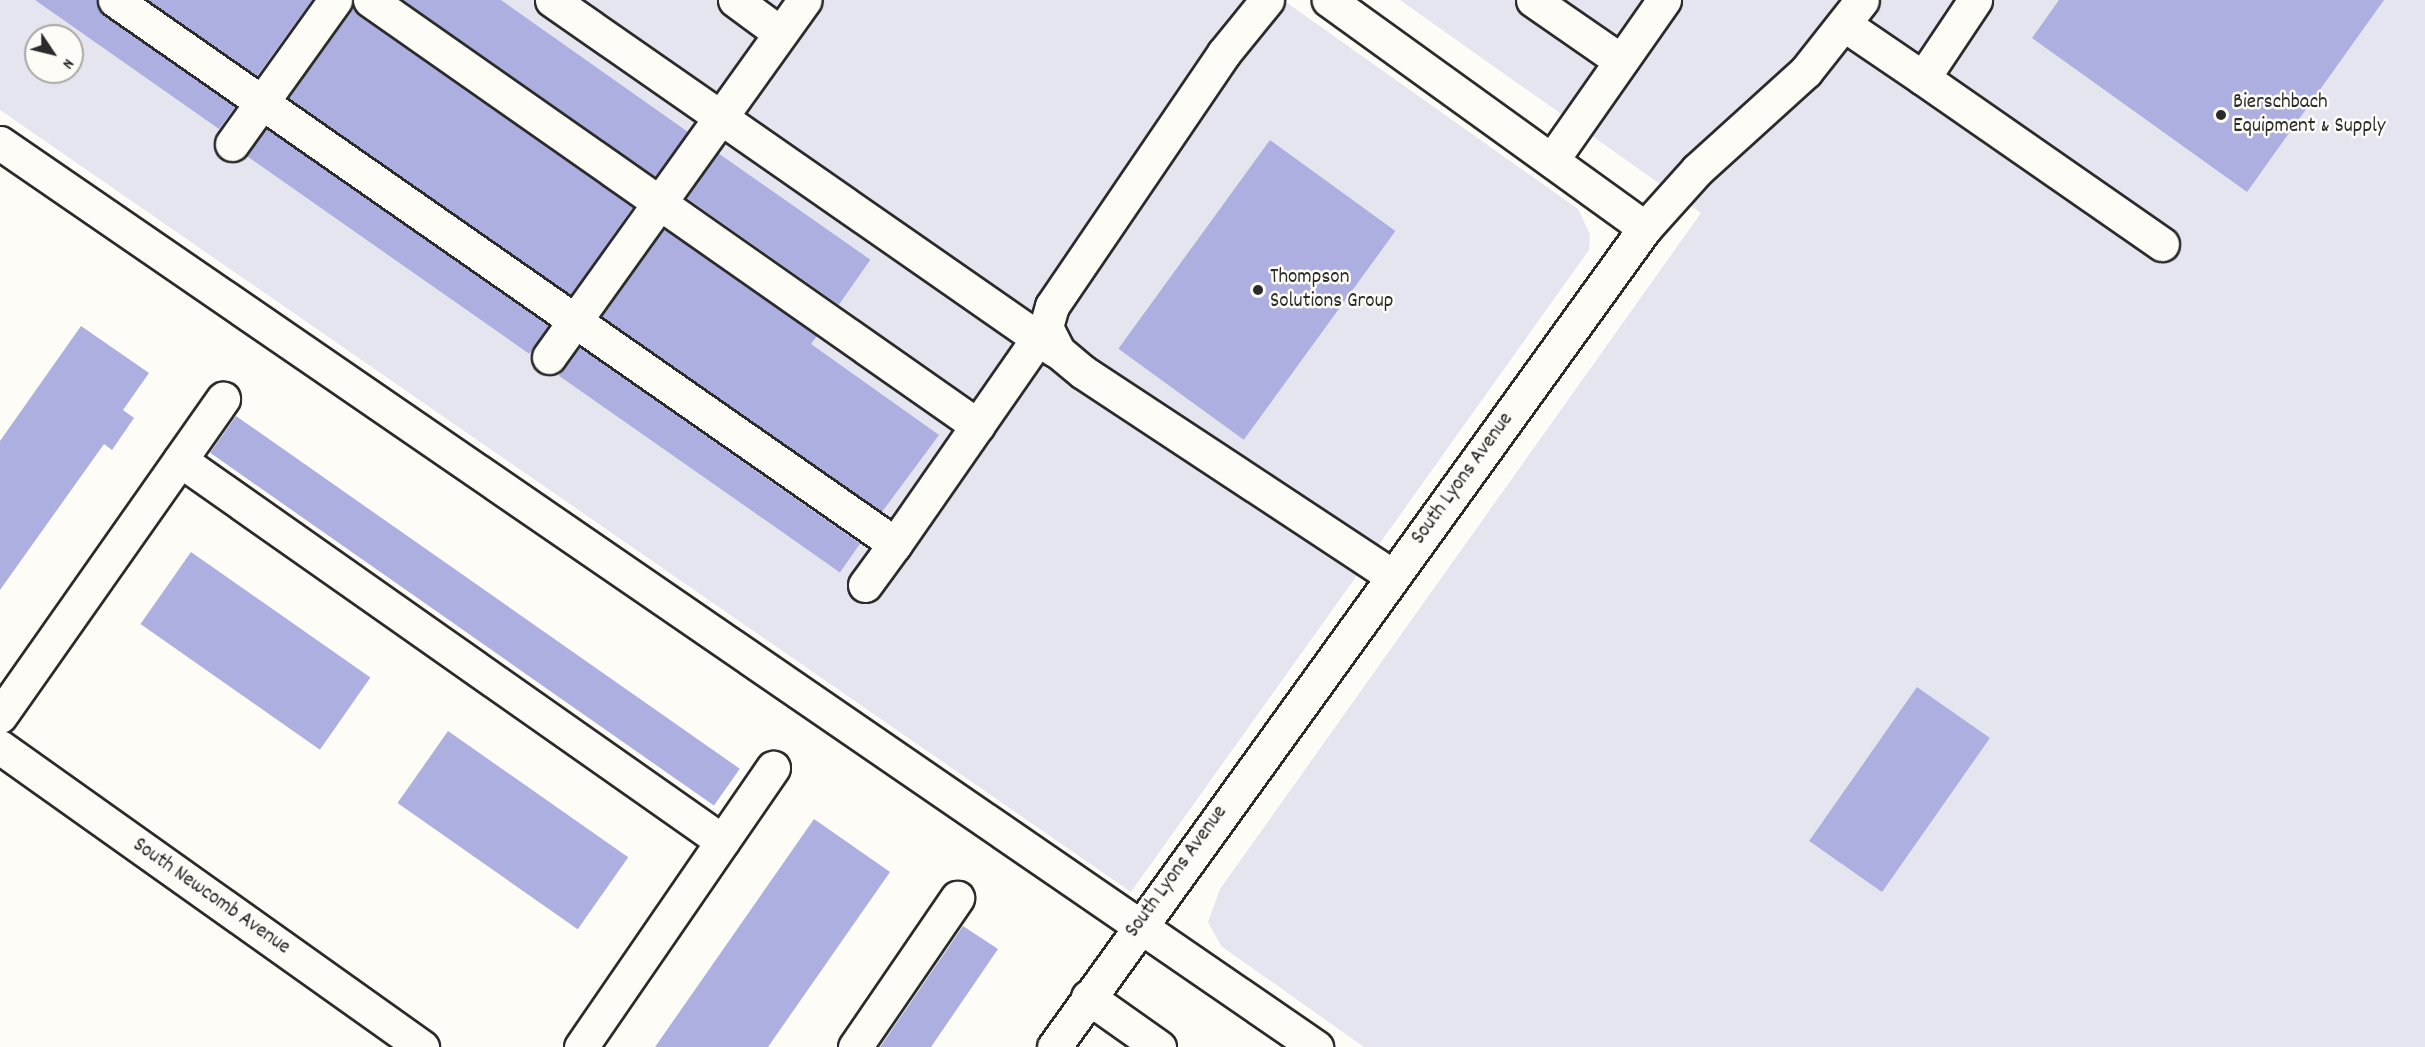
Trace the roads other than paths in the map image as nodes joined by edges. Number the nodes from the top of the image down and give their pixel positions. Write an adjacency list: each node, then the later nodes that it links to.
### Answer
1 (115, 0): 16 (street)
2 (335, 0): 16 (street)
3 (370, 0): 21 (street)
4 (552, 0): 17 (street)
5 (735, 0): 13 (street)
6 (805, 0): 13 (street)
7 (1267, 0): 25 (street)
8 (1329, 0): 20 (street)
9 (1533, 0): 14 (street)
10 (1664, 0): 14 (street)
11 (1975, 0): 15 (street)
12 (1853, 12): 15 (street); 22 (street, South Lyons Avenue)
13 (780, 33): 17 (street)
14 (1621, 61): 20 (street)
15 (1923, 78): 23 (street)
16 (262, 103): 19 (street); 24 (street)
17 (716, 117): 21 (street); 25 (street)
18 (0, 143): 38 (street)
19 (232, 144)
20 (1554, 157): 22 (street)
21 (658, 201): 24 (street); 28 (street)
22 (1645, 228): 31 (street, South Lyons Avenue)
23 (2162, 244)
24 (575, 321): 26 (street); 30 (street)
25 (1049, 345): 28 (street); 31 (street)
26 (549, 357)
27 (223, 399): 29 (street)
28 (978, 426): 30 (street)
29 (180, 460): 33 (street); 36 (street)
30 (895, 544): 32 (street)
31 (1392, 576): 38 (street, South Lyons Avenue)
32 (865, 585)
33 (0, 716)
34 (0, 747): 40 (street, South Newcomb Avenue)
35 (772, 768): 36 (street)
36 (722, 841): 41 (street)
37 (957, 897): 42 (street)
38 (1140, 922): 39 (street, South Lyons Avenue); 45 (street)
39 (1088, 997): 43 (street, South Lyons Avenue); 44 (street)
40 (422, 1047)
41 (581, 1047)
42 (855, 1047)
43 (1054, 1047)
44 (1159, 1047)
45 (1316, 1047)

